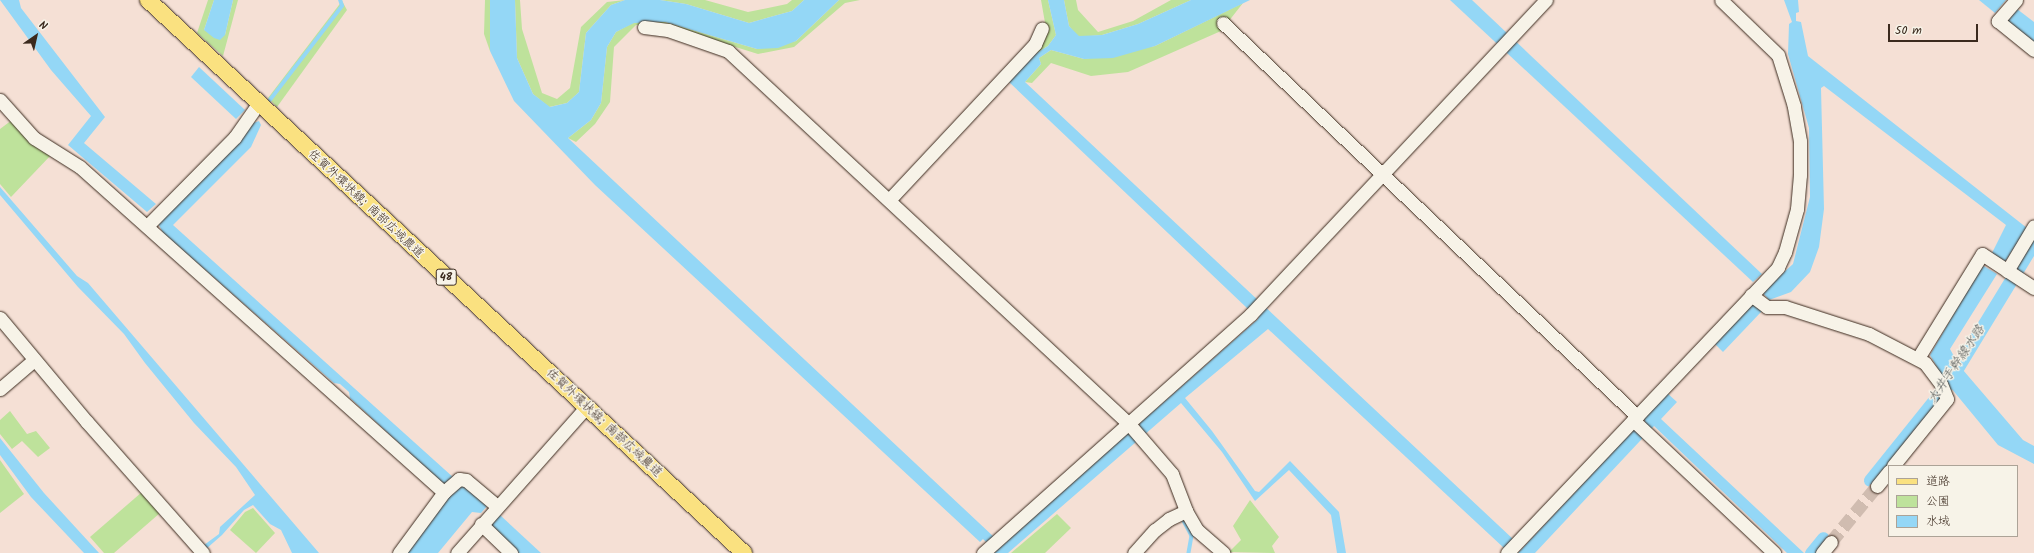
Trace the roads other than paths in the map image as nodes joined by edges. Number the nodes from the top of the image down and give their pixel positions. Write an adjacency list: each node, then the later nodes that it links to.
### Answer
1 (148, 0): 10 (main road, 佐賀外環状線; 南部広域農道 / 48)
2 (1546, 0): 11 (street)
3 (1721, 0): 17 (street)
4 (2010, 7): 8 (street)
5 (1223, 23): 11 (street)
6 (644, 27): 12 (street)
7 (1042, 28): 12 (street)
8 (2034, 50)
9 (0, 100): 13 (street)
10 (258, 104): 13 (street); 22 (main road, 佐賀外環状線; 南部広域農道 / 48)
11 (1381, 174): 23 (street); 24 (street)
12 (889, 200): 24 (street)
13 (147, 226): 28 (street)
14 (2034, 226): 15 (street)
15 (2007, 271): 16 (street); 19 (street)
16 (2034, 288)
17 (1751, 294): 19 (street); 23 (street)
18 (0, 318): 20 (street)
19 (1918, 358): 25 (street)
20 (34, 360): 21 (street); 33 (street)
21 (0, 389)
22 (586, 406): 29 (street); 37 (main road, 佐賀外環状線; 南部広域農道 / 48)
23 (1636, 420): 41 (street); 42 (street)
24 (1129, 424): 30 (street); 38 (street)
25 (1894, 465)
26 (1888, 472): 27 (street)
27 (1877, 486)
28 (444, 492): 29 (street); 34 (street)
29 (497, 506): 31 (street)
30 (1186, 511): 39 (street); 40 (street)
31 (481, 524): 35 (street); 36 (street)
32 (1831, 542): 43 (street)
33 (203, 553)
34 (399, 553)
35 (457, 553)
36 (511, 553)
37 (744, 553)
38 (983, 553)
39 (1134, 553)
40 (1223, 553)
41 (1507, 553)
42 (1774, 553)
43 (1822, 553)

